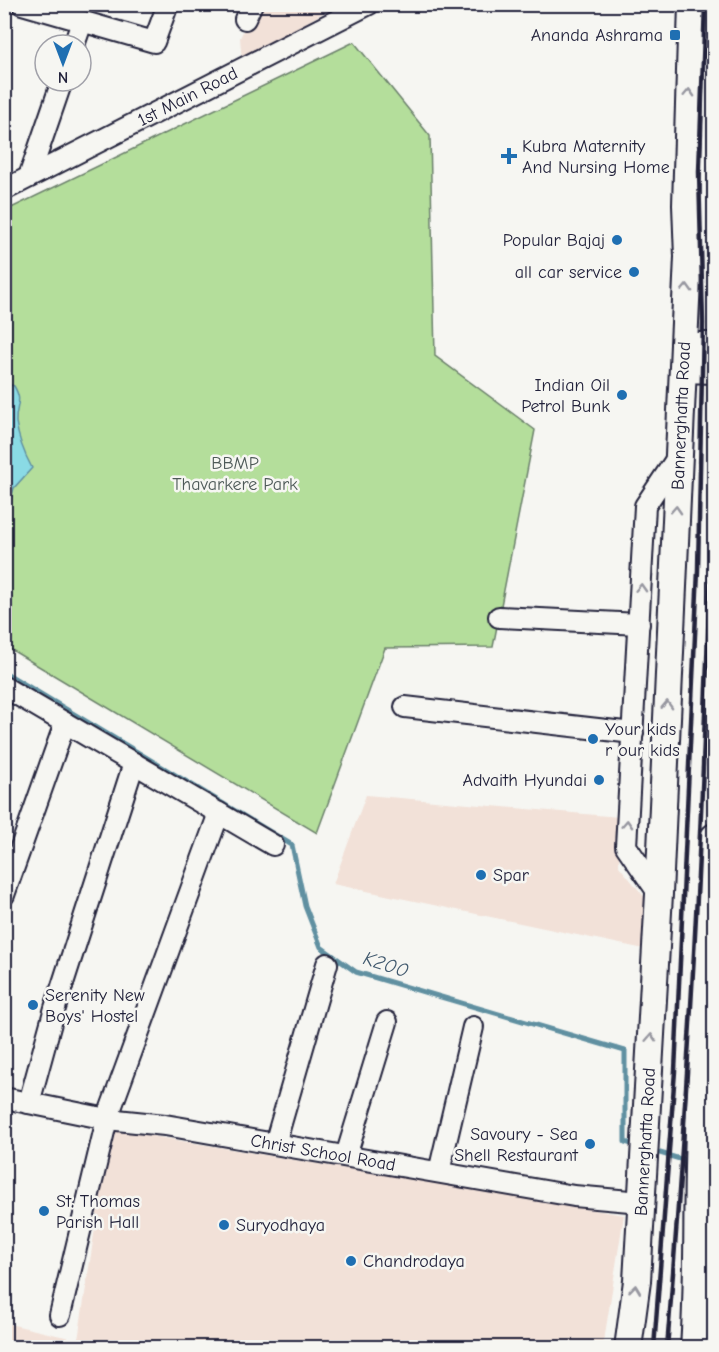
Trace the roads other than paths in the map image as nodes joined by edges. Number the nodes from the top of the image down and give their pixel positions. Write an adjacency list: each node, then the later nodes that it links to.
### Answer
1 (22, 4): 5 (street)
2 (168, 4): 5 (street)
3 (369, 4): 8 (street, 1st Main Road)
4 (692, 4): 11 (main road, Bannerghatta Road, one-way to 4)
5 (81, 22): 6 (street)
6 (78, 33)
7 (58, 93): 8 (street)
8 (29, 177): 9 (street, 1st Main Road)
9 (4, 190)
10 (714, 346): 11 (main road)
11 (684, 357): 12 (main road); 13 (main road, Bannerghatta Road)
12 (714, 370)
13 (679, 454): 15 (street, one-way to 13); 24 (main road, Bannerghatta Road, one-way to 13)
14 (499, 617): 15 (street)
15 (639, 624): 19 (street)
16 (4, 687): 18 (street)
17 (405, 707): 19 (street)
18 (65, 723): 20 (street); 25 (street)
19 (633, 733): 24 (street, one-way to 19)
20 (134, 763): 21 (street); 32 (street)
21 (219, 813): 23 (street); 33 (street)
22 (714, 837): 26 (main road)
23 (273, 845)
24 (659, 894): 37 (main road, Bannerghatta Road, one-way to 24)
25 (4, 895)
26 (713, 899): 28 (main road)
27 (327, 964): 34 (street)
28 (709, 1009): 40 (main road)
29 (387, 1022): 35 (street)
30 (473, 1027): 36 (street)
31 (4, 1098): 32 (street, Christ School Road)
32 (29, 1103): 33 (street, Christ School Road)
33 (107, 1119): 34 (street, Christ School Road); 38 (street)
34 (275, 1144): 35 (street, Christ School Road)
35 (346, 1156): 36 (street, Christ School Road)
36 (439, 1172): 37 (street, Christ School Road)
37 (641, 1202): 39 (main road, Bannerghatta Road, one-way to 37)
38 (60, 1315)
39 (628, 1347)
40 (694, 1347)

